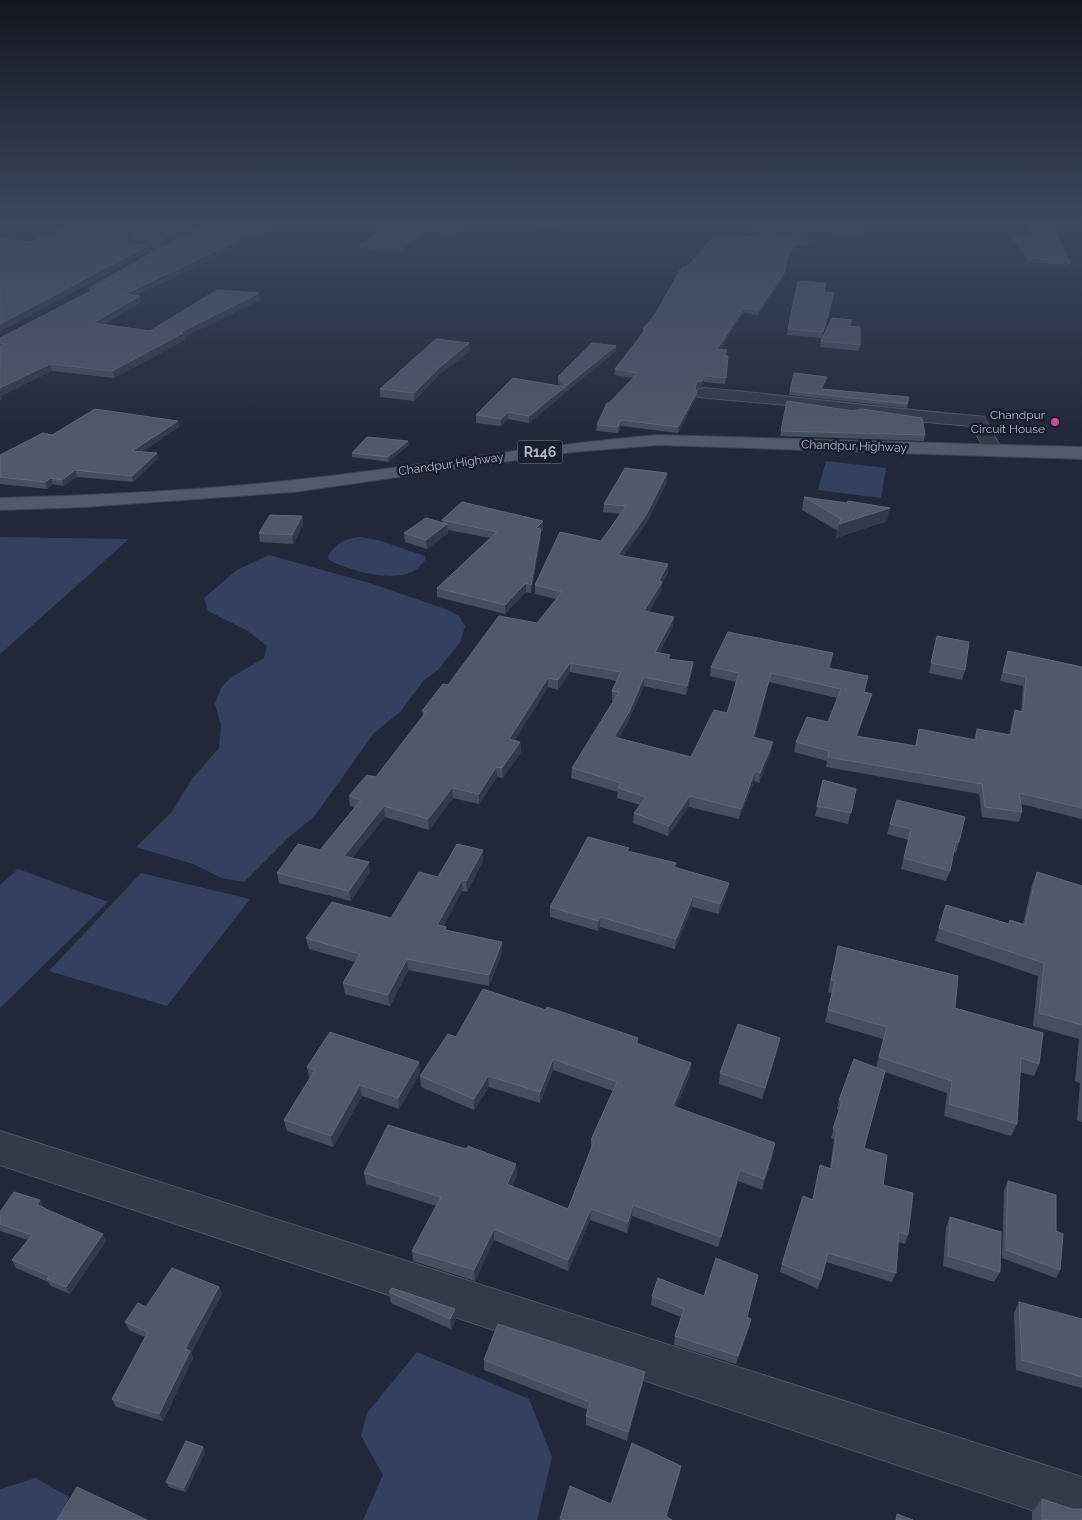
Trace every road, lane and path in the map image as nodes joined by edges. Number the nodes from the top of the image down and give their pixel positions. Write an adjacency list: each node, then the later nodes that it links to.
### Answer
1 (704, 393): 2 (street)
2 (993, 450): 3 (main road, Chandpur Highway / R146); 4 (main road, Chandpur Highway / R146)
3 (1082, 453)
4 (0, 504)
5 (0, 1148): 6 (street)
6 (1082, 1502)

